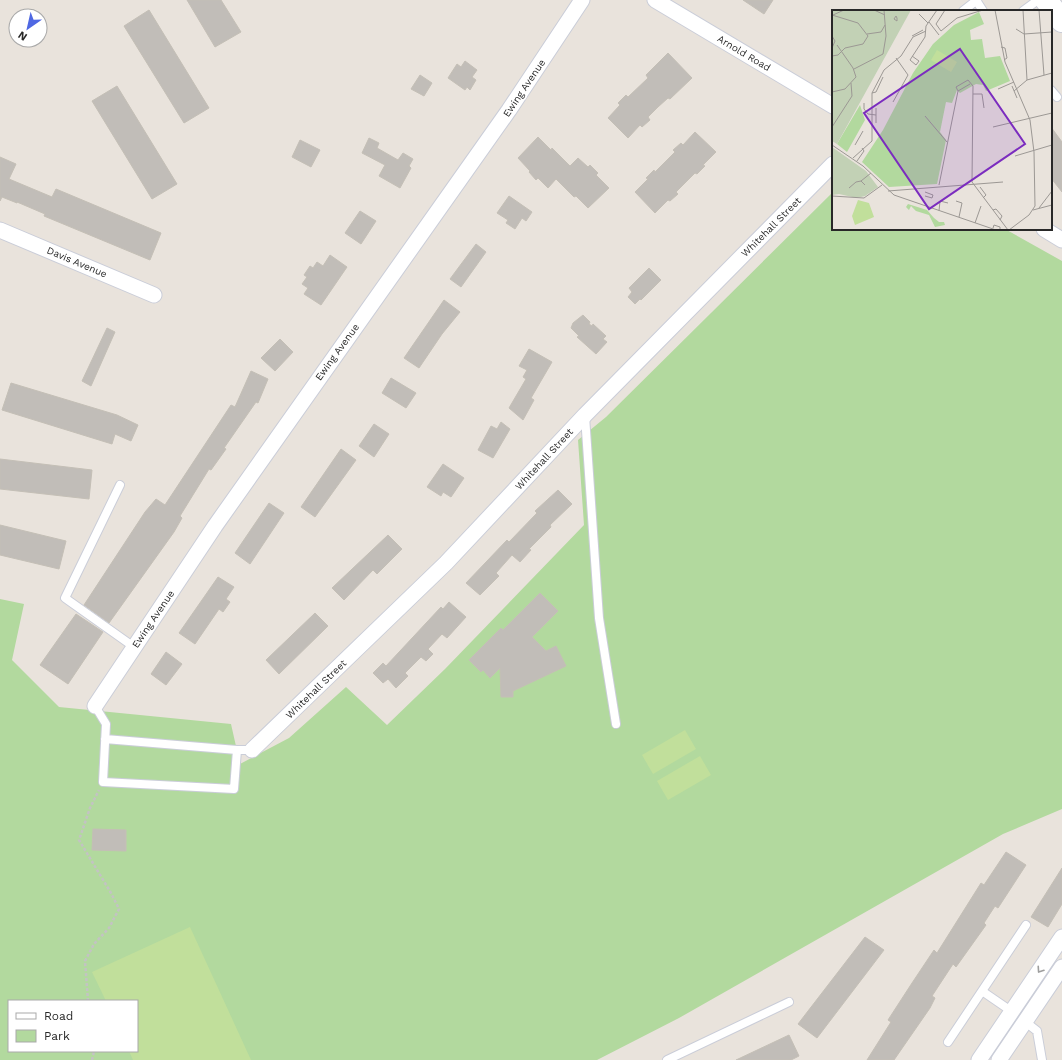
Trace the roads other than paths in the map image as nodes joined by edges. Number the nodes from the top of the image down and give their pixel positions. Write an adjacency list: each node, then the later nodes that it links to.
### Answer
1 (582, 0): 20 (street, Ewing Avenue)
2 (655, 0): 12 (street, Arnold Road)
3 (976, 0): 6 (lane); 7 (lane)
4 (1038, 0): 8 (lane)
5 (1046, 0): 9 (main road)
6 (964, 10)
7 (982, 10)
8 (1024, 10)
9 (1062, 21)
10 (1052, 91): 11 (lane)
11 (1057, 97)
12 (832, 105)
13 (832, 165): 18 (street, Whitehall Street)
14 (0, 230): 17 (street, Davis Avenue)
15 (1046, 230): 16 (street)
16 (1062, 240)
17 (154, 295)
18 (585, 415): 22 (lane); 25 (street, Whitehall Street)
19 (120, 486): 20 (lane)
20 (134, 647): 21 (street, Ewing Avenue)
21 (95, 706): 23 (lane)
22 (616, 724)
23 (105, 739): 24 (lane); 24 (lane)
24 (236, 750): 25 (lane)
25 (252, 750)
26 (1026, 925): 29 (lane)
27 (1062, 937): 31 (street, one-way to 31)
28 (1062, 967): 32 (street)
29 (982, 991): 31 (lane); 33 (lane)
30 (789, 1002): 34 (lane)
31 (1012, 1011): 32 (lane); 35 (street)
32 (1025, 1021): 36 (street); 37 (lane)
33 (948, 1042)
34 (667, 1060)
35 (979, 1060)
36 (999, 1060)
37 (1042, 1060)

